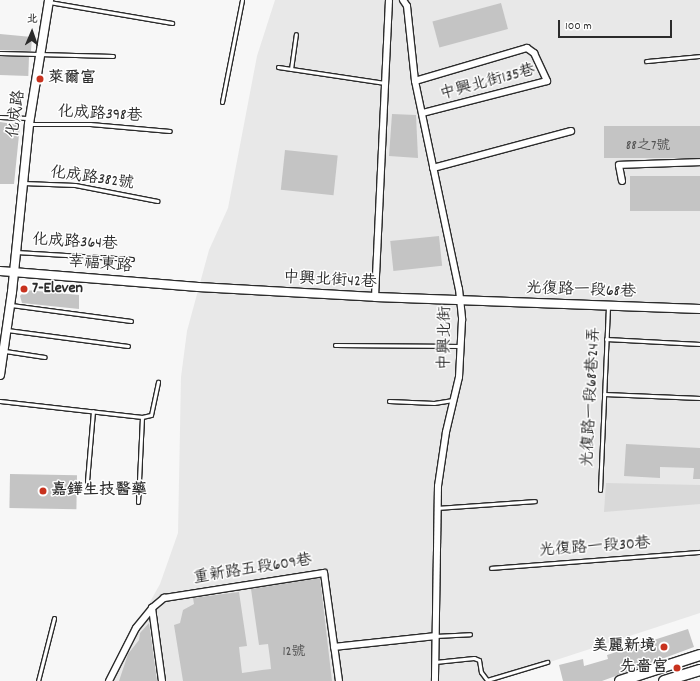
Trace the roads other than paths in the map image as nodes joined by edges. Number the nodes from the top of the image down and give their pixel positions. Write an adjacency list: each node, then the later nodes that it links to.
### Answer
1 (242, 0): 16 (lane)
2 (389, 0): 15 (street)
3 (403, 0): 14 (street, 中興北街)
4 (49, 1): 5 (lane); 8 (street, 化成路)
5 (172, 23)
6 (296, 34): 13 (lane)
7 (0, 53): 8 (lane)
8 (42, 55): 9 (lane); 19 (street, 化成路)
9 (113, 56)
10 (700, 56): 11 (lane)
11 (646, 61)
12 (278, 67): 13 (lane)
13 (291, 69): 15 (lane)
14 (414, 81): 17 (street, 中興北街); 17 (street, 中興北街135巷)
15 (385, 83): 32 (street)
16 (222, 102)
17 (422, 114): 23 (street, 中興北街)
18 (0, 117): 19 (lane, 化成路398巷)
19 (30, 121): 20 (lane, 化成路398巷); 25 (street, 化成路)
20 (170, 131)
21 (571, 131): 23 (street)
22 (700, 162): 24 (street)
23 (433, 168): 33 (street, 中興北街)
24 (622, 181)
25 (23, 183): 26 (lane, 化成路382號); 27 (street, 化成路)
26 (157, 201)
27 (16, 252): 28 (lane, 化成路364巷); 30 (street, 化成路)
28 (132, 259)
29 (0, 271): 30 (street, 幸福東路)
30 (14, 272): 31 (street, 幸福東路); 34 (street, 化成路)
31 (198, 288): 32 (street, 中興北街42巷)
32 (375, 297): 33 (street, 中興北街42巷)
33 (460, 301): 35 (street, 光復路一段68巷); 43 (street, 中興北街)
34 (11, 305): 37 (lane); 38 (street, 化成路)
35 (608, 306): 36 (street, 光復路一段68巷); 39 (lane, 光復路一段68巷24弄)
36 (700, 309)
37 (131, 321)
38 (7, 330): 41 (lane); 44 (street, 化成路)
39 (606, 339): 40 (lane); 48 (lane, 光復路一段68巷24弄)
40 (700, 344)
41 (128, 346)
42 (335, 346): 43 (lane)
43 (461, 346): 50 (street, 中興北街)
44 (3, 351): 45 (lane); 46 (street, 化成路)
45 (44, 357)
46 (0, 375)
47 (158, 382): 54 (lane)
48 (604, 394): 49 (lane); 56 (lane, 光復路一段68巷24弄)
49 (700, 398)
50 (454, 399): 52 (lane); 59 (street, 中興北街)
51 (0, 401): 53 (lane)
52 (389, 401)
53 (93, 412): 54 (lane); 55 (lane)
54 (142, 417): 58 (lane)
55 (87, 481)
56 (600, 490)
57 (535, 501): 59 (lane)
58 (138, 502)
59 (438, 508): 65 (street, 中興北街)
60 (700, 552): 61 (lane, 光復路一段30巷)
61 (491, 568)
62 (152, 608): 66 (street, 重新路五段609巷); 72 (street, 重新路五段609巷); 73 (street)
63 (54, 618): 71 (lane)
64 (470, 634): 65 (lane)
65 (435, 636): 66 (street); 68 (street, 中興北街)
66 (334, 647): 74 (street, 重新路五段609巷)
67 (700, 655): 76 (main road)
68 (434, 662): 69 (lane); 75 (street, 中興北街)
69 (547, 662)
70 (700, 670): 77 (main road)
71 (38, 681)
72 (109, 681)
73 (162, 681)
74 (339, 681)
75 (435, 681)
76 (620, 681)
77 (664, 681)

